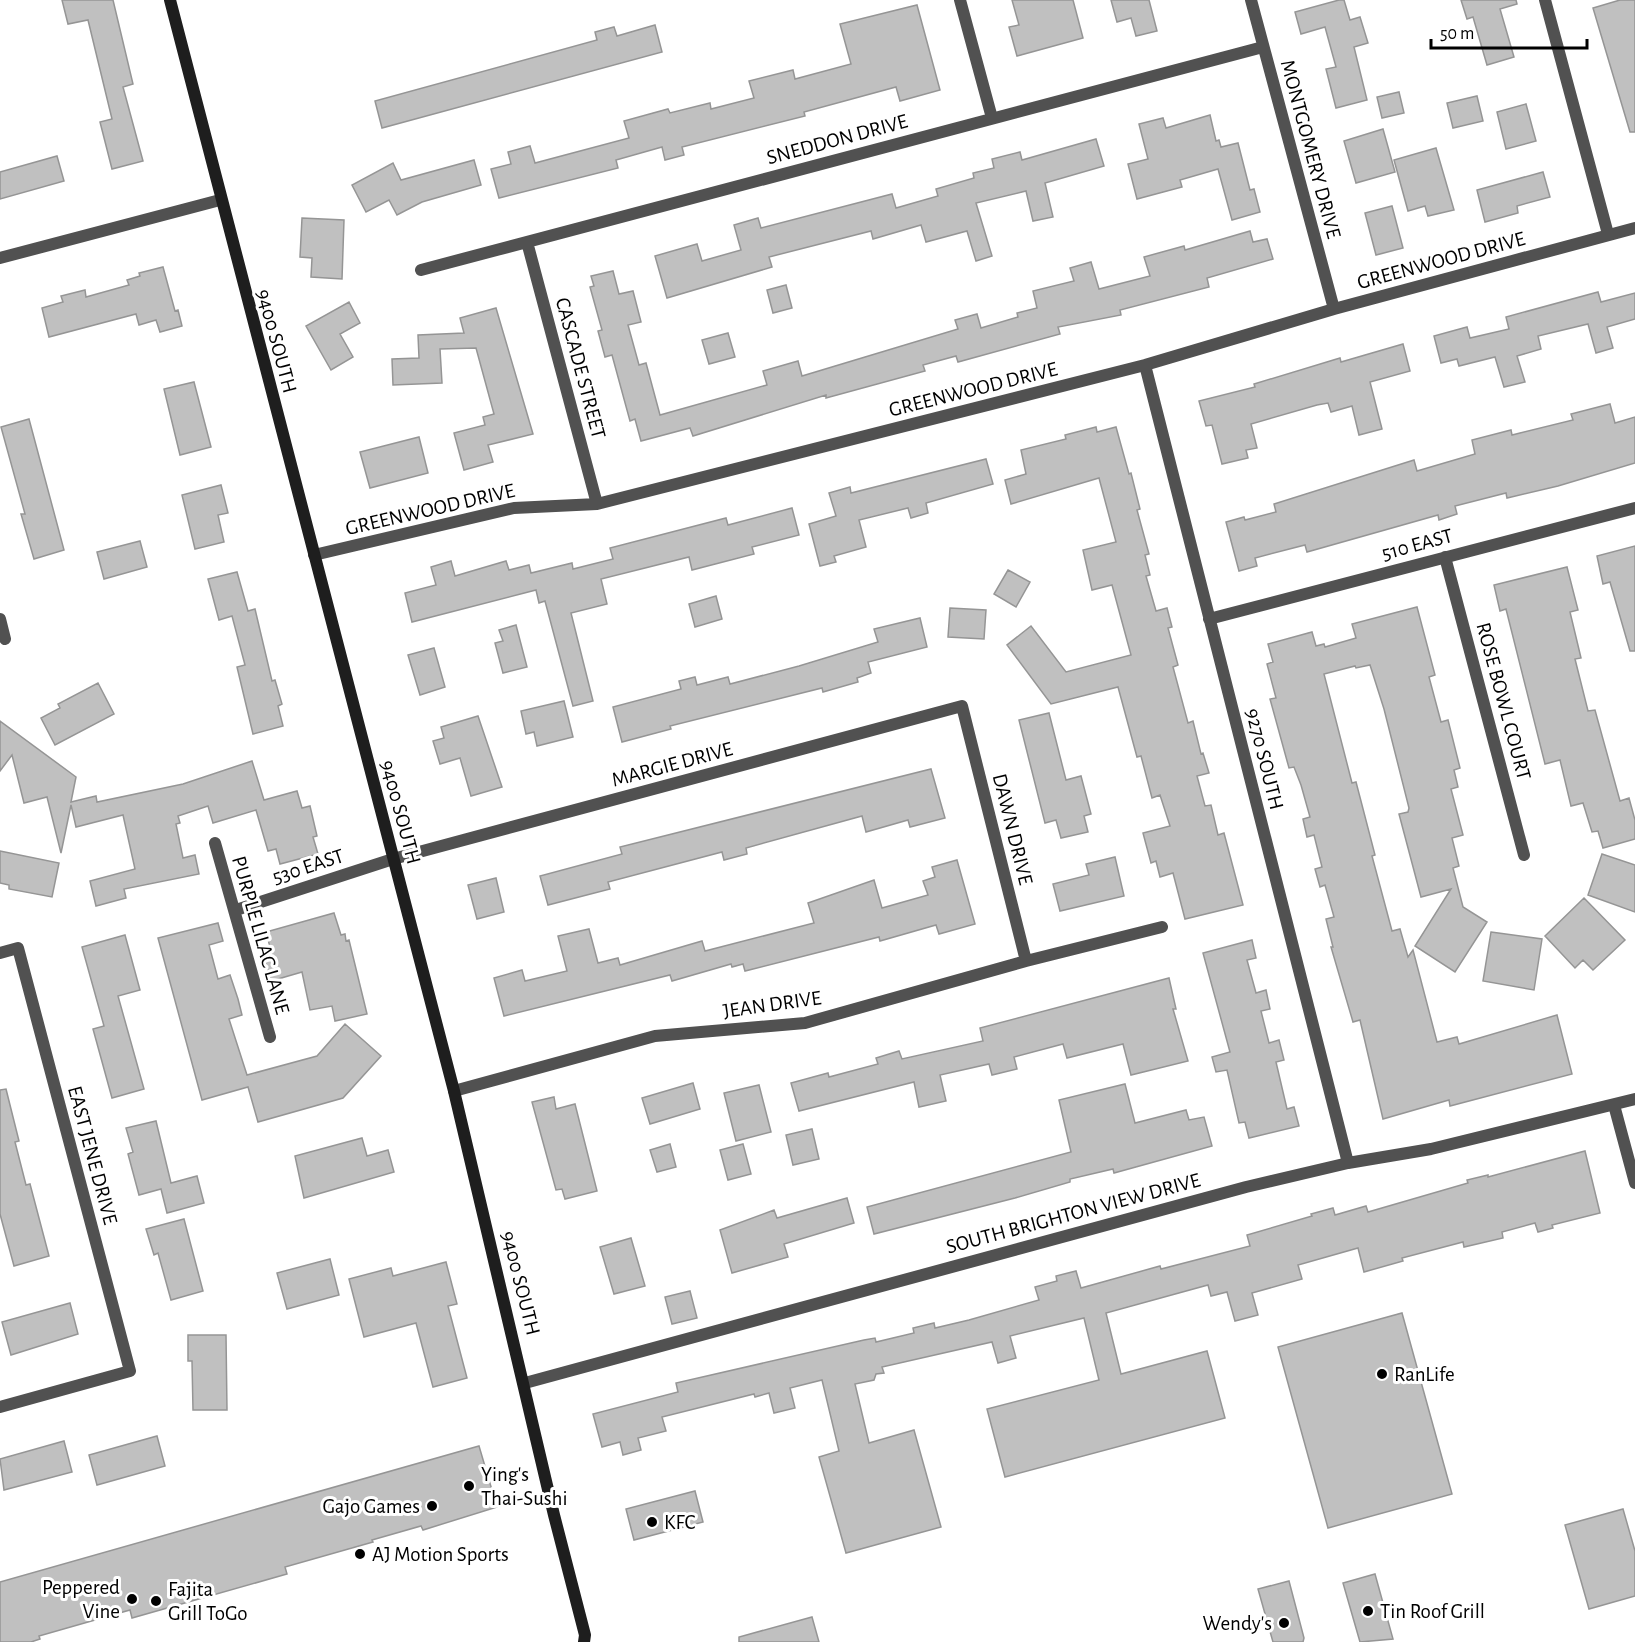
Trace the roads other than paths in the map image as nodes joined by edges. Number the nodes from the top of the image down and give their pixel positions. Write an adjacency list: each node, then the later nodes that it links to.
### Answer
1 (170, 0): 7 (street, 9400 SOUTH)
2 (960, 0): 6 (street)
3 (1251, 0): 5 (street, MONTGOMERY DRIVE)
4 (1545, 0): 9 (street)
5 (1263, 46): 6 (street, SNEDDON DRIVE); 13 (street, MONTGOMERY DRIVE)
6 (992, 118): 10 (street, SNEDDON DRIVE)
7 (220, 200): 11 (street); 17 (street, 9400 SOUTH)
8 (1635, 228): 9 (street, GREENWOOD DRIVE)
9 (1608, 234): 13 (street, GREENWOOD DRIVE)
10 (527, 242): 12 (street, SNEDDON DRIVE); 15 (street, CASCADE STREET)
11 (0, 258)
12 (421, 270)
13 (1334, 309): 14 (street, GREENWOOD DRIVE)
14 (1145, 365): 15 (street, GREENWOOD DRIVE); 19 (street, 9270 SOUTH)
15 (597, 504): 17 (street, GREENWOOD DRIVE)
16 (1635, 508): 18 (street, 510 EAST)
17 (314, 555): 25 (street, 9400 SOUTH)
18 (1445, 557): 19 (street, 510 EAST); 24 (street, ROSE BOWL COURT)
19 (1209, 618): 34 (street, 9270 SOUTH)
20 (0, 619): 21 (street)
21 (5, 639)
22 (962, 706): 25 (street, MARGIE DRIVE); 29 (street, DAWN DRIVE)
23 (215, 843): 26 (street, PURPLE LILAC LANE)
24 (1524, 855)
25 (393, 859): 26 (street, 530 EAST); 31 (street, 9400 SOUTH)
26 (236, 910): 30 (street, PURPLE LILAC LANE)
27 (1162, 927): 29 (street, JEAN DRIVE)
28 (0, 953): 37 (street, EAST JENE DRIVE)
29 (1026, 961): 31 (street, JEAN DRIVE)
30 (270, 1037)
31 (454, 1091): 36 (street, 9400 SOUTH)
32 (1635, 1100): 33 (street, SOUTH BRIGHTON VIEW DRIVE)
33 (1614, 1105): 34 (street, SOUTH BRIGHTON VIEW DRIVE); 35 (street)
34 (1348, 1163): 36 (street, SOUTH BRIGHTON VIEW DRIVE)
35 (1635, 1183)
36 (525, 1383): 38 (street, 9400 SOUTH)
37 (0, 1407)
38 (588, 1640)

